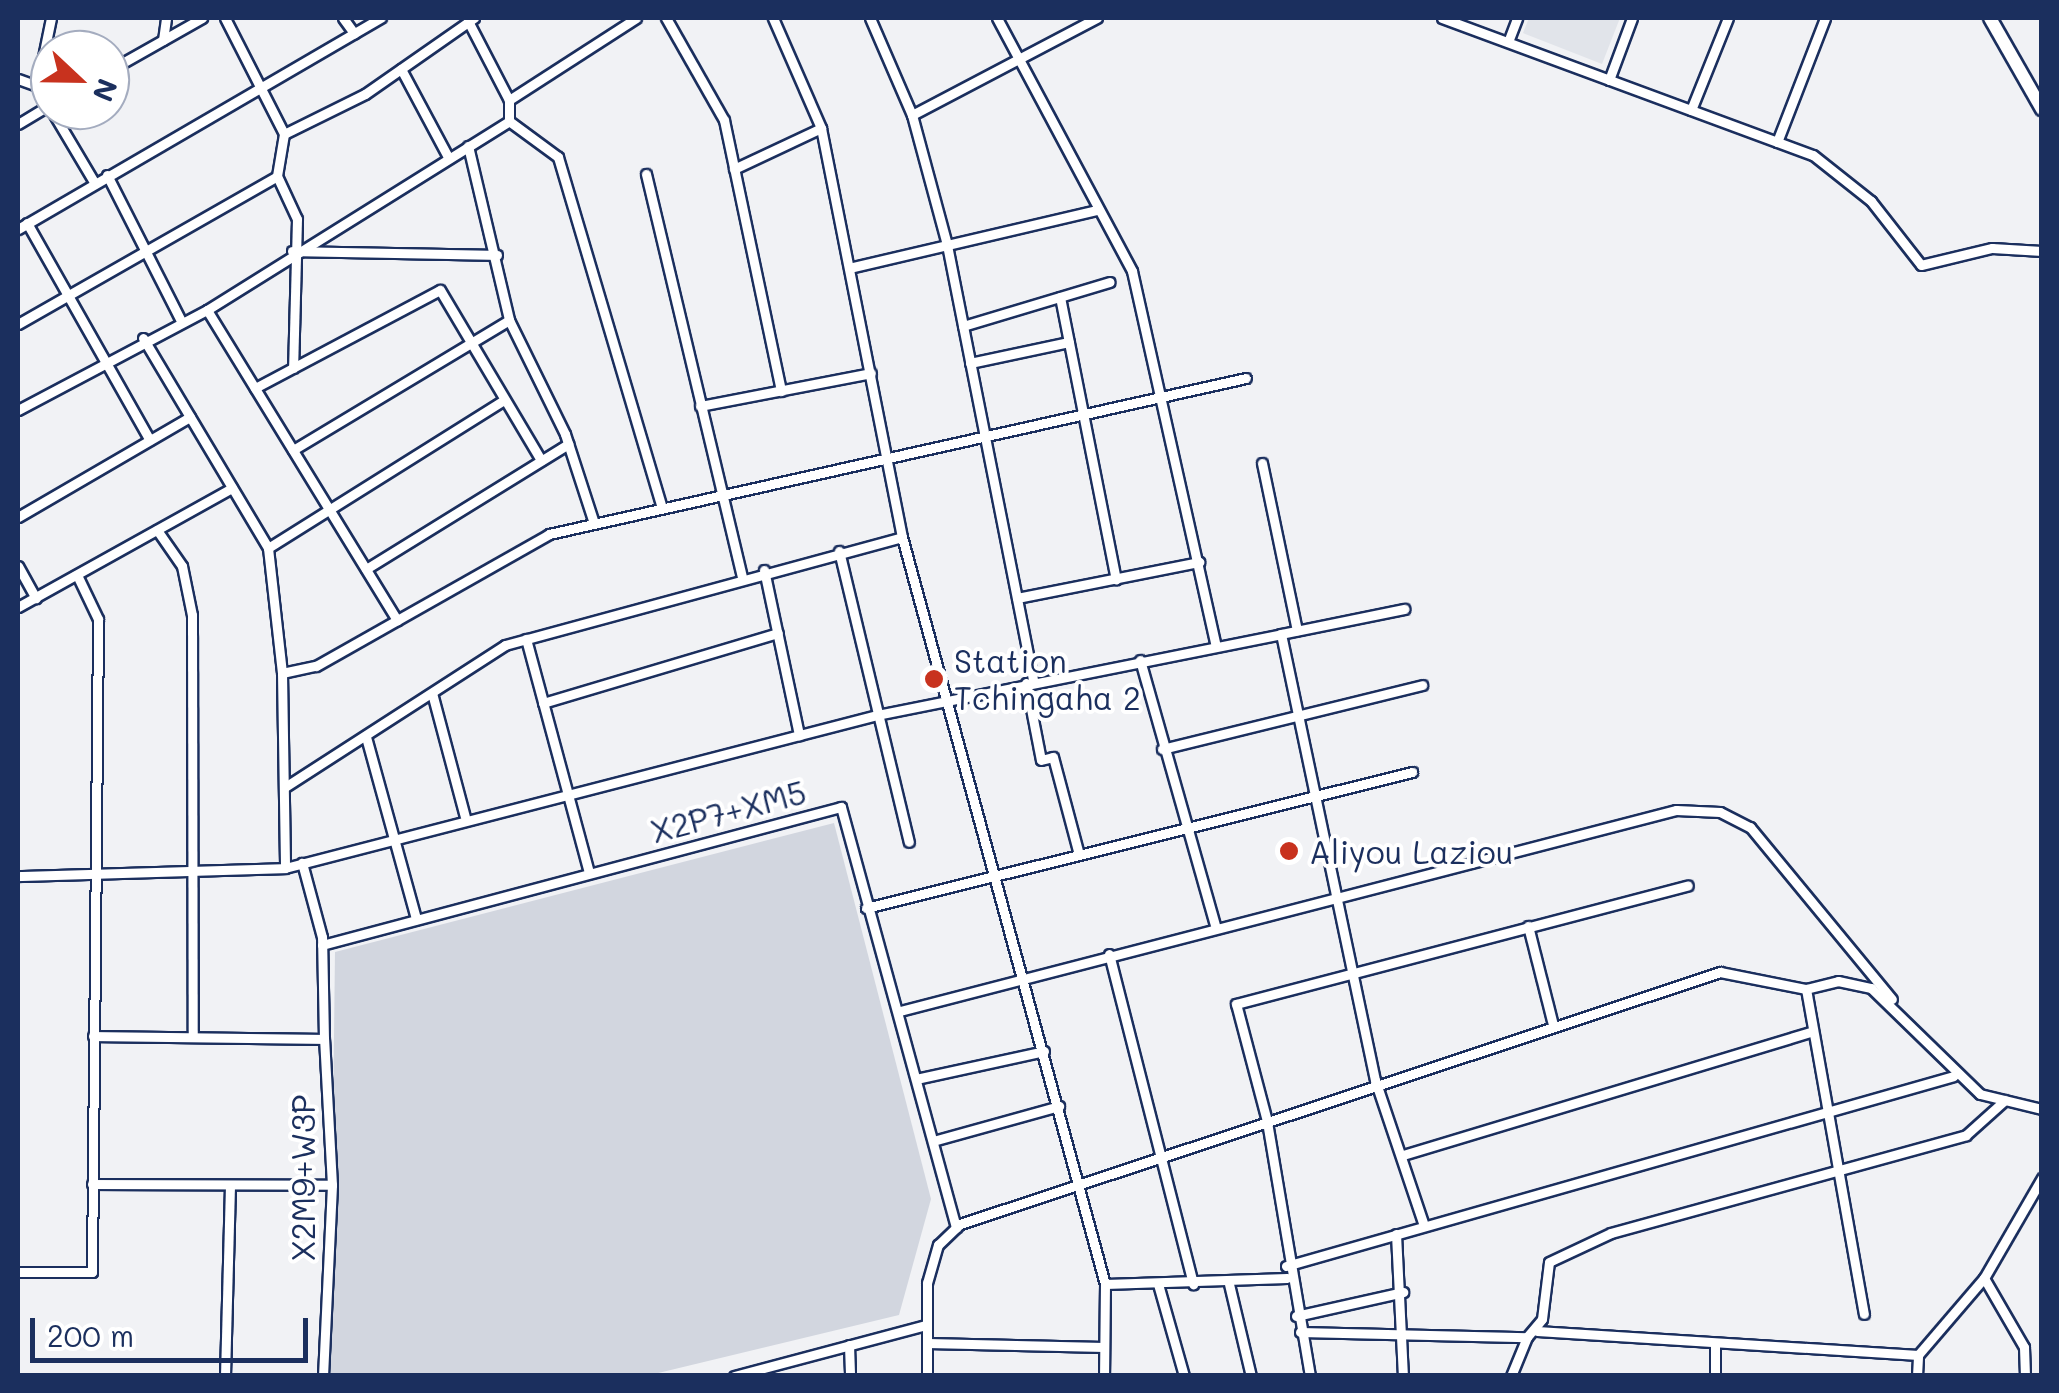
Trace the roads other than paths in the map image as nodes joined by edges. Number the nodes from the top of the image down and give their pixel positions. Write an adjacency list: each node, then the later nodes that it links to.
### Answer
1 (166, 18): 20 (street)
2 (202, 18): 20 (street)
3 (225, 18): 26 (street)
4 (343, 18): 19 (street)
5 (381, 18): 19 (street)
6 (636, 18): 27 (street)
7 (666, 18): 38 (street)
8 (773, 18): 32 (street)
9 (870, 18): 30 (street)
10 (997, 18): 22 (street)
11 (1097, 18): 22 (street)
12 (1442, 18): 21 (street)
13 (1518, 18): 21 (street)
14 (1632, 18): 25 (street)
15 (1728, 18): 28 (street)
16 (1825, 18): 35 (street)
17 (1990, 18): 29 (main road)
18 (471, 20): 24 (street); 27 (street)
19 (354, 33): 26 (street)
20 (163, 40): 23 (street)
21 (1508, 42): 25 (street)
22 (1018, 57): 30 (street); 43 (street)
23 (130, 59)
24 (401, 69): 34 (street); 37 (street)
25 (1609, 80): 28 (street)
26 (258, 86): 34 (street); 39 (street)
27 (509, 100): 31 (street)
28 (1691, 110): 35 (street)
29 (2042, 110)
30 (912, 116): 45 (street)
31 (508, 122): 36 (street); 84 (street)
32 (821, 128): 38 (street); 50 (street)
33 (62, 130): 42 (street)
34 (284, 134): 41 (street)
35 (1777, 142): 46 (street)
36 (468, 146): 37 (street); 49 (street)
37 (448, 158): 47 (street)
38 (734, 169): 68 (street)
39 (107, 174): 42 (street); 48 (street)
40 (646, 174): 71 (street)
41 (277, 176): 47 (street); 48 (street)
42 (94, 182): 44 (street)
43 (1096, 210): 45 (street); 69 (street)
44 (22, 226): 52 (street)
45 (947, 245): 50 (street); 58 (street)
46 (2042, 251)
47 (290, 252): 49 (street); 54 (street); 64 (street)
48 (142, 255): 52 (street); 56 (street)
49 (497, 255): 55 (street)
50 (849, 268): 65 (street)
51 (1110, 282): 53 (street)
52 (66, 297): 57 (street); 62 (street)
53 (1060, 297): 58 (street); 60 (street)
54 (207, 310): 56 (street); 67 (street)
55 (509, 320): 61 (street); 77 (street)
56 (181, 321): 59 (street)
57 (18, 324)
58 (963, 326): 63 (street)
59 (143, 338): 62 (street); 74 (street)
60 (1069, 342): 63 (street); 73 (street)
61 (470, 343): 64 (street); 70 (street); 78 (street)
62 (104, 360): 72 (street); 75 (street)
63 (970, 363): 76 (street)
64 (293, 368): 67 (street)
65 (871, 373): 68 (street); 80 (street)
66 (1246, 378): 69 (street)
67 (255, 388): 78 (street)
68 (781, 392): 71 (street)
69 (1166, 396): 73 (street); 92 (street)
70 (504, 400): 79 (street); 85 (street)
71 (700, 406): 83 (street)
72 (18, 410)
73 (1085, 416): 76 (street); 98 (street)
74 (190, 417): 75 (street); 82 (street)
75 (150, 440): 86 (street)
76 (985, 440): 80 (street); 100 (street)
77 (568, 444): 79 (street); 87 (street)
78 (293, 450): 85 (street)
79 (541, 460): 94 (street)
80 (887, 460): 83 (street); 89 (street)
81 (1262, 463): 104 (street)
82 (232, 488): 88 (street); 90 (street)
83 (724, 497): 84 (street); 97 (street)
84 (662, 507): 87 (street)
85 (329, 510): 90 (street); 94 (street)
86 (18, 517)
87 (594, 523): 103 (street)
88 (157, 530): 96 (street); 136 (street)
89 (902, 537): 91 (street); 114 (street)
90 (268, 548): 110 (street)
91 (838, 552): 95 (street); 116 (street)
92 (1199, 562): 98 (street); 108 (street)
93 (18, 566): 99 (street)
94 (366, 570): 103 (street)
95 (764, 570): 97 (street); 105 (street)
96 (77, 575): 99 (street); 135 (street)
97 (742, 576): 107 (street)
98 (1116, 578): 100 (street)
99 (36, 598): 101 (street)
100 (1017, 598): 111 (street)
101 (18, 607)
102 (1404, 608): 104 (street)
103 (396, 620): 110 (street)
104 (1297, 630): 106 (street)
105 (778, 633): 115 (street); 118 (street)
106 (1282, 634): 108 (street); 117 (street)
107 (526, 639): 113 (street); 115 (street)
108 (1216, 646): 109 (street)
109 (1140, 660): 111 (street); 120 (street)
110 (282, 673): 122 (street)
111 (1030, 682): 114 (street); 129 (street)
112 (1422, 685): 117 (street)
113 (432, 693): 119 (street); 125 (street)
114 (950, 700): 116 (street); 133 (street)
115 (543, 702): 123 (street)
116 (877, 715): 118 (street); 128 (street)
117 (1299, 718): 120 (street); 124 (street)
118 (799, 734): 123 (street)
119 (366, 737): 122 (street); 127 (street)
120 (1162, 749): 126 (street)
121 (1412, 772): 124 (street)
122 (285, 787): 131 (street)
123 (567, 794): 125 (street); 132 (street)
124 (1316, 797): 126 (street); 138 (street)
125 (466, 817): 127 (street)
126 (1182, 829): 129 (street); 142 (street)
127 (394, 838): 130 (street); 140 (street)
128 (909, 842)
129 (1079, 854): 133 (street)
130 (302, 863): 131 (street); 143 (street, X2M9+W3P)
131 (285, 868): 136 (street)
132 (589, 873): 139 (street, X2P7+XM5); 140 (street, X2P7+XM5)
133 (998, 875): 139 (street); 146 (street)
134 (18, 876): 135 (street)
135 (93, 876): 136 (street); 152 (street)
136 (193, 876): 153 (street)
137 (1688, 885): 141 (street)
138 (1337, 898): 142 (street); 145 (street); 148 (street)
139 (866, 908): 149 (street, X2P7+XM5)
140 (416, 919): 143 (street, X2P7+XM5)
141 (1528, 926): 145 (street); 150 (street)
142 (1216, 928): 144 (street)
143 (322, 945): 154 (street, X2M9+W3P)
144 (1109, 954): 146 (street); 165 (street)
145 (1352, 974): 158 (street); 163 (street)
146 (1024, 975): 149 (street); 155 (street)
147 (1806, 989): 148 (street); 150 (street); 151 (street)
148 (1897, 1005): 156 (street)
149 (900, 1012): 157 (street, X2P7+XM5)
150 (1553, 1025): 158 (street)
151 (1813, 1031): 162 (street); 166 (street)
152 (93, 1036): 153 (street); 170 (street)
153 (193, 1037): 154 (street)
154 (324, 1039): 171 (street, X2M9+W3P)
155 (1044, 1051): 157 (street); 160 (street)
156 (1954, 1076): 159 (street); 162 (street)
157 (916, 1079): 164 (street, X2P7+XM5)
158 (1375, 1080): 163 (street); 166 (street)
159 (2005, 1100): 161 (street); 167 (street)
160 (1059, 1106): 164 (street); 169 (street)
161 (2042, 1109)
162 (1827, 1110): 167 (street); 173 (street)
163 (1267, 1121): 165 (street); 176 (street)
164 (933, 1141): 174 (street, X2P7+XM5)
165 (1164, 1155): 169 (street); 182 (street)
166 (1404, 1156): 173 (street)
167 (1837, 1167): 185 (street); 189 (street)
168 (2042, 1178): 179 (street)
169 (1079, 1183): 174 (street); 180 (street)
170 (92, 1184): 172 (street); 177 (street)
171 (332, 1185): 172 (street); 198 (street, X2M9+W3P)
172 (230, 1187): 197 (street)
173 (1424, 1226): 175 (street)
174 (956, 1228): 187 (street)
175 (1396, 1234): 176 (street); 184 (street)
176 (1286, 1266): 178 (street)
177 (18, 1272)
178 (1287, 1278): 183 (street); 186 (street)
179 (1984, 1278): 196 (street); 210 (street)
180 (1105, 1284): 181 (street); 195 (street)
181 (1158, 1284): 182 (street); 203 (street)
182 (1192, 1284): 183 (street)
183 (1229, 1284): 204 (street)
184 (1404, 1292): 186 (street); 188 (street)
185 (1864, 1314)
186 (1296, 1316): 190 (street)
187 (926, 1325): 192 (street); 194 (street)
188 (1405, 1331): 190 (street); 191 (street); 206 (street)
189 (1537, 1331): 191 (street); 193 (street)
190 (1300, 1332): 205 (street)
191 (1527, 1337): 207 (street)
192 (926, 1343): 195 (street); 201 (street)
193 (1716, 1344): 196 (street); 208 (street)
194 (850, 1345): 199 (street); 200 (street)
195 (1104, 1348): 202 (street)
196 (1918, 1355): 209 (street)
197 (225, 1376)
198 (323, 1376)
199 (734, 1376)
200 (850, 1376)
201 (927, 1376)
202 (1104, 1376)
203 (1184, 1376)
204 (1251, 1376)
205 (1310, 1376)
206 (1404, 1376)
207 (1511, 1376)
208 (1715, 1376)
209 (1917, 1376)
210 (2026, 1376)

